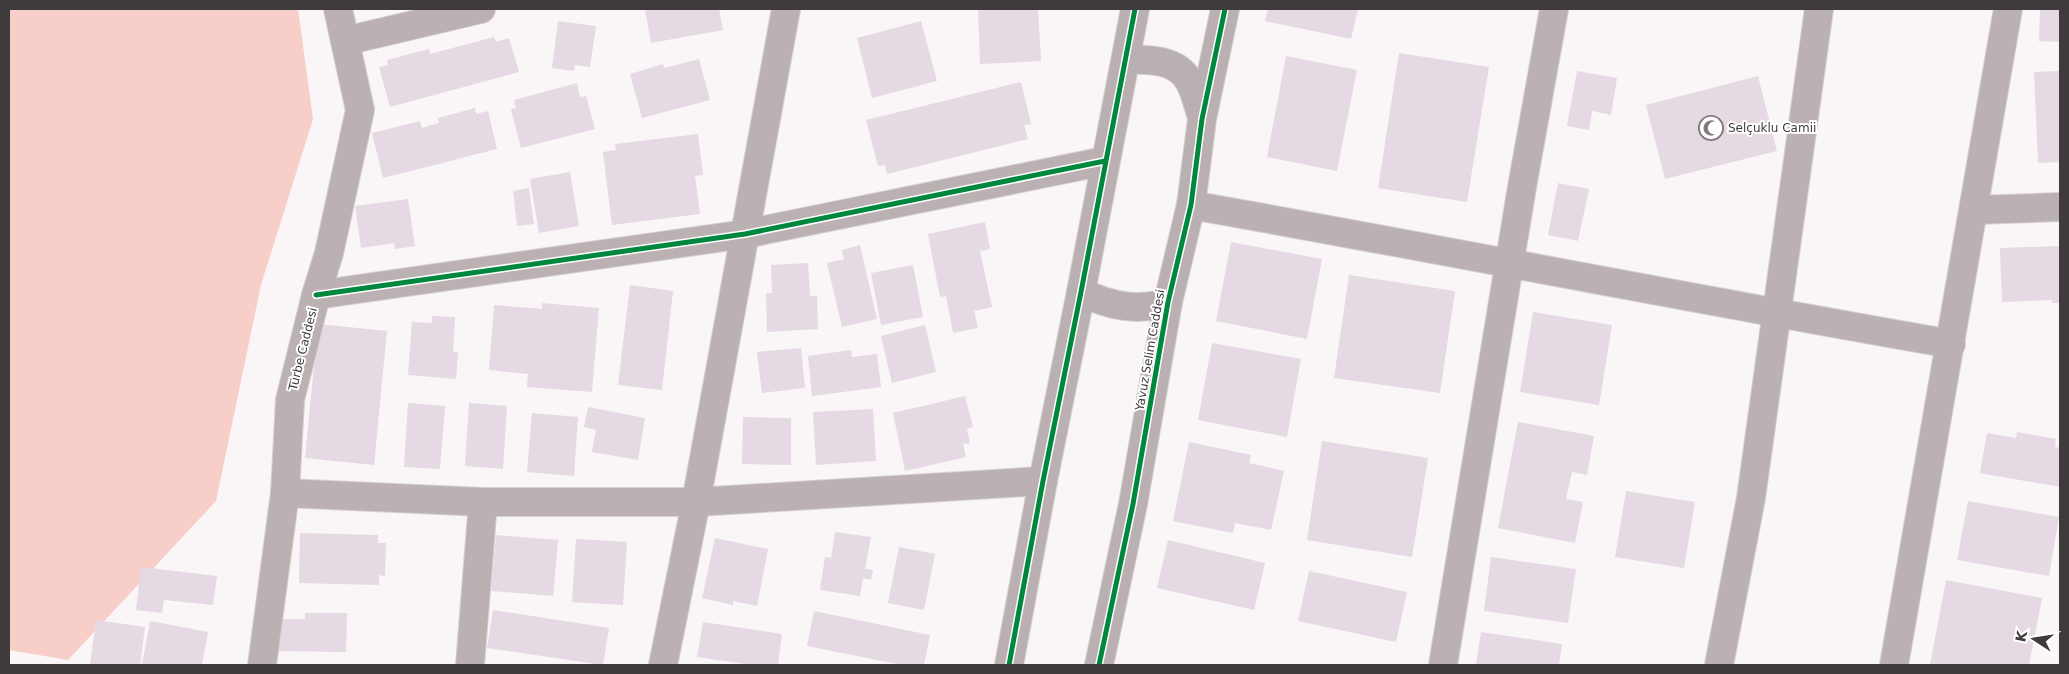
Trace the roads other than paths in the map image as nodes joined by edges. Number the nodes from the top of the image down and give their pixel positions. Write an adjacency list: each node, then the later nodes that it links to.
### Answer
1 (338, 9): 9 (street, Türbe Caddesi)
2 (481, 9): 9 (street)
3 (786, 9): 16 (street)
4 (1135, 9): 10 (main road)
5 (1225, 9): 11 (main road, Yavuz Selim Caddesi)
6 (1554, 9): 17 (street)
7 (1819, 9): 21 (street)
8 (2008, 9): 15 (street)
9 (345, 41): 19 (street, Türbe Caddesi)
10 (1126, 60): 11 (main road); 12 (main road)
11 (1202, 119): 13 (main road, Yavuz Selim Caddesi)
12 (1105, 161): 16 (street); 18 (main road)
13 (1191, 205): 17 (street); 20 (main road, Yavuz Selim Caddesi)
14 (2060, 207): 15 (street)
15 (1974, 210): 22 (street)
16 (745, 234): 19 (street); 26 (street)
17 (1510, 262): 21 (street); 32 (street)
18 (1081, 292): 20 (main road); 23 (main road)
19 (316, 295): 24 (street, Türbe Caddesi)
20 (1168, 302): 31 (main road, Yavuz Selim Caddesi)
21 (1776, 313): 22 (street); 33 (street)
22 (1951, 344): 34 (street)
23 (1043, 481): 26 (street); 30 (main road)
24 (285, 493): 25 (street); 27 (street, Türbe Caddesi)
25 (483, 502): 26 (street); 28 (street)
26 (696, 502): 29 (street)
27 (262, 665)
28 (470, 665)
29 (663, 665)
30 (1009, 665)
31 (1099, 665)
32 (1443, 665)
33 (1720, 665)
34 (1894, 665)

